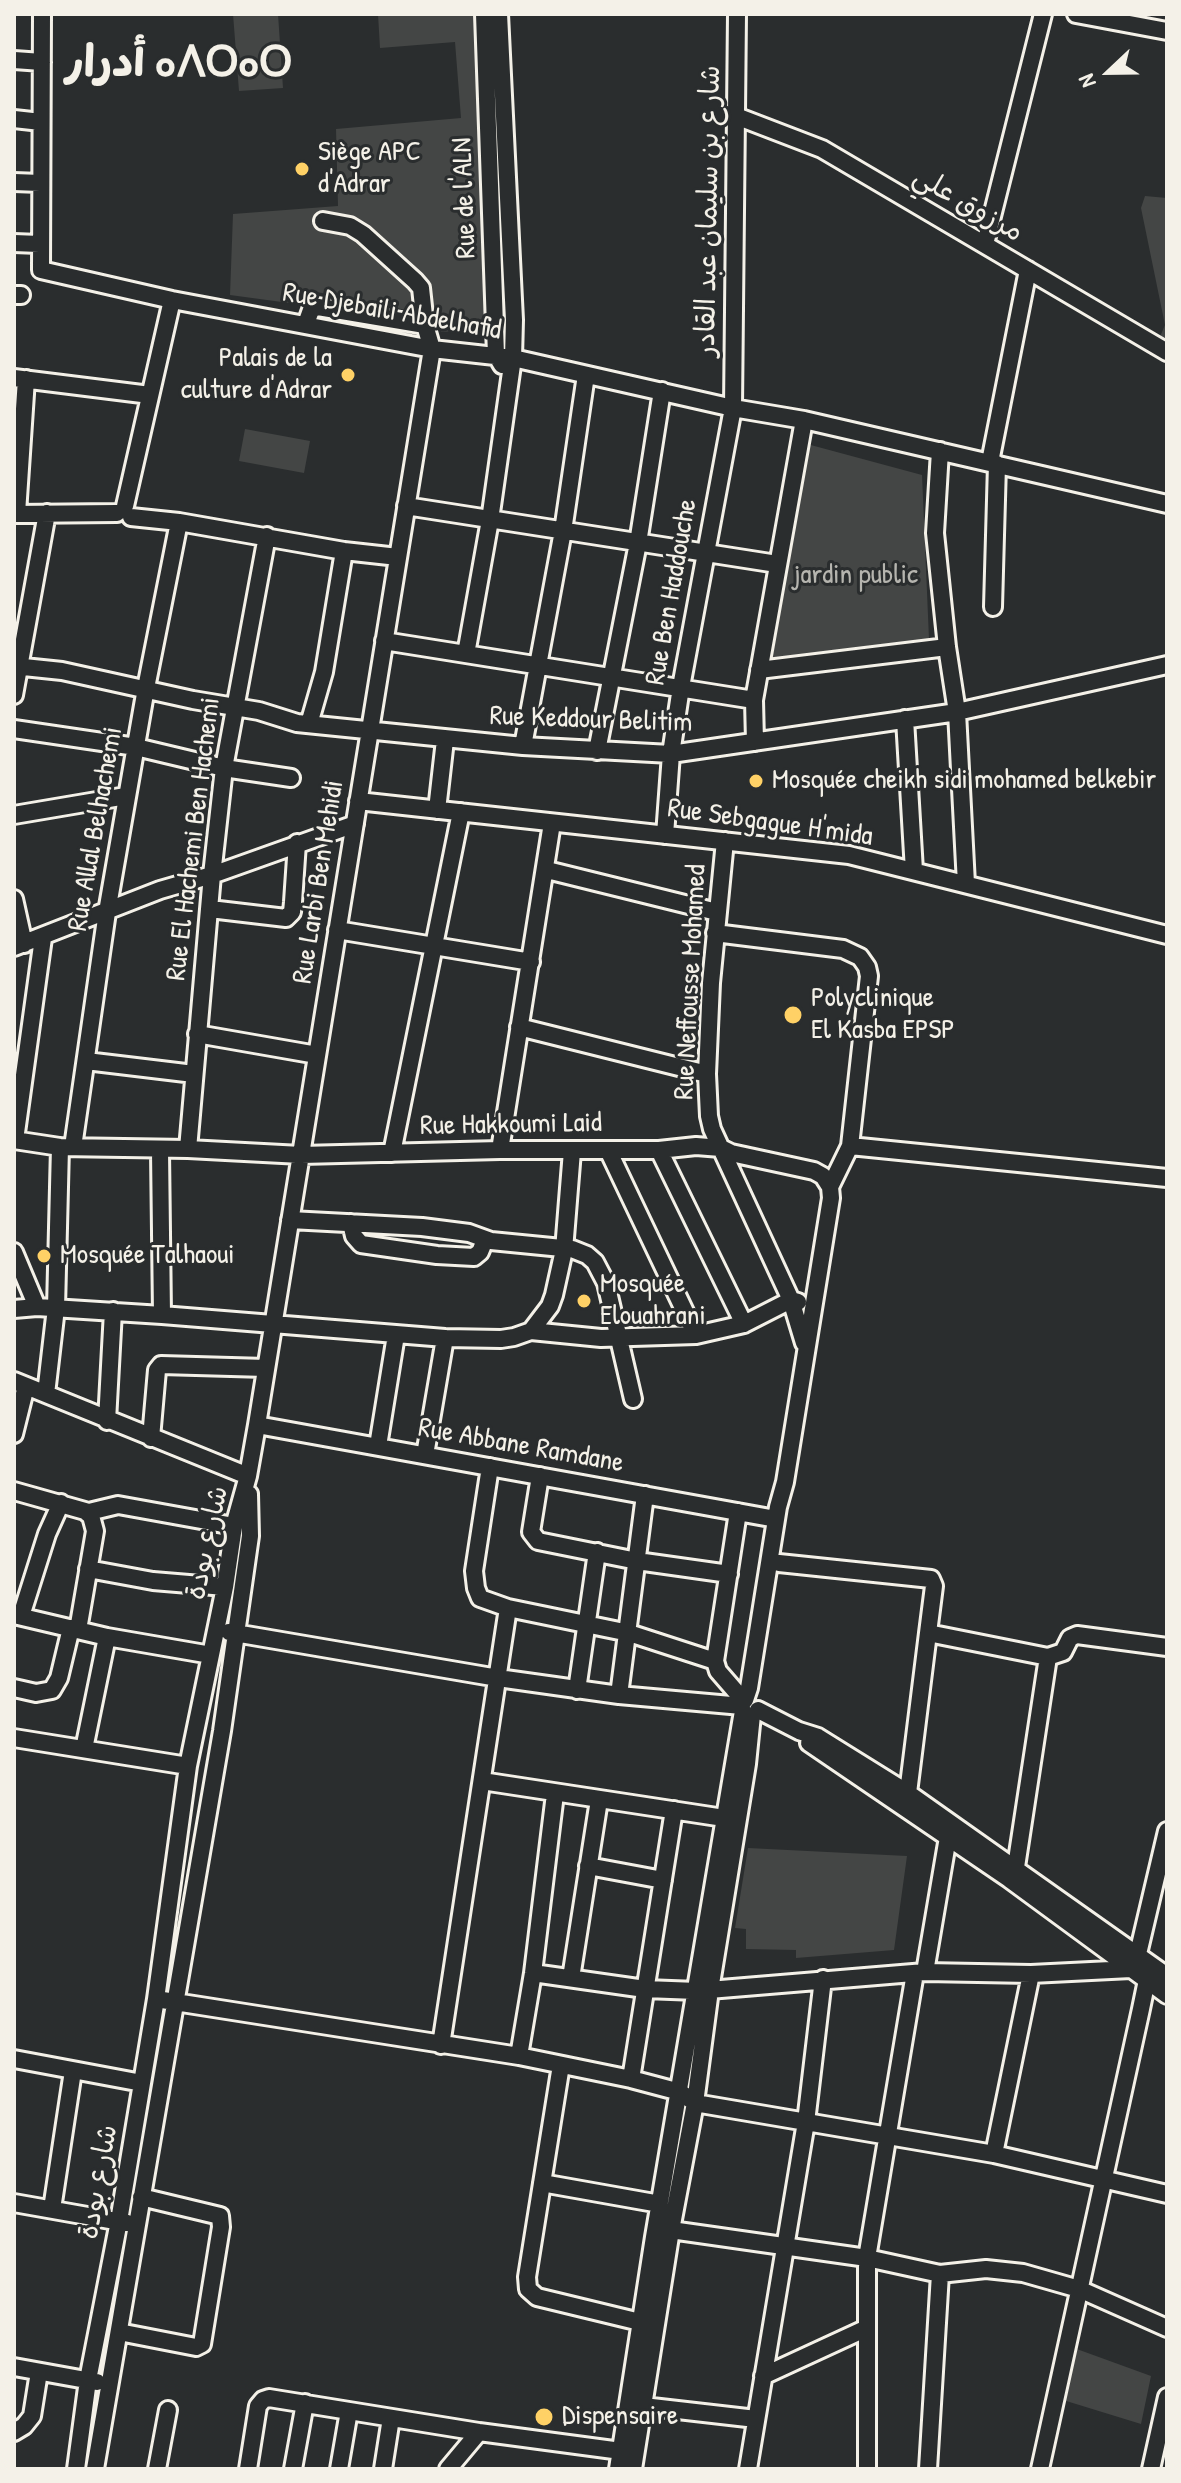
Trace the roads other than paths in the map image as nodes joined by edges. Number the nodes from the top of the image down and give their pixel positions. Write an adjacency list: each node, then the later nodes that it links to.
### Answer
1 (42, 14): 9 (street)
2 (484, 14): 10 (street, Rue de l'ALN)
3 (499, 14): 10 (street, Rue de l'ALN)
4 (737, 14): 11 (street, شارع بن سليمان عبد القادر)
5 (1043, 14): 19 (street)
6 (1076, 14): 7 (street)
7 (1167, 31)
8 (14, 60): 9 (street)
9 (42, 62): 13 (street)
10 (496, 111): 26 (street, Rue de l'ALN)
11 (736, 116): 19 (street, مرزوق علي); 31 (street, شارع بن سليمان عبد القادر)
12 (14, 119): 13 (street)
13 (41, 122): 15 (street)
14 (14, 182): 15 (street)
15 (40, 183): 18 (street)
16 (323, 221): 23 (street)
17 (14, 243): 18 (street)
18 (39, 244): 21 (street, Rue Djebaili Abdelhafid)
19 (985, 244): 20 (street, مرزوق علي)
20 (1028, 270): 25 (street, مرزوق علي); 35 (street)
21 (172, 300): 22 (street, Rue Djebaili Abdelhafid); 30 (street)
22 (306, 324): 23 (street); 24 (street, Rue Djebaili Abdelhafid)
23 (425, 325): 24 (street)
24 (432, 349): 26 (street, Rue Djebaili Abdelhafid); 37 (street, Rue Larbi Ben Mehidi)
25 (1167, 352)
26 (505, 357): 27 (street, Rue Djebaili Abdelhafid); 41 (street, Rue de l'ALN)
27 (586, 375): 29 (street, Rue Djebaili Abdelhafid); 43 (street)
28 (20, 378): 30 (street); 33 (street)
29 (662, 391): 31 (street, Rue Djebaili Abdelhafid); 45 (street)
30 (150, 395): 38 (street)
31 (733, 408): 32 (street, Rue Djebaili Abdelhafid); 47 (street, Rue Ben Haddouche)
32 (804, 420): 34 (street, Rue Djebaili Abdelhafid); 49 (street)
33 (17, 448): 39 (street)
34 (940, 451): 35 (street, Rue Djebaili Abdelhafid); 52 (street)
35 (993, 463): 36 (street, Rue Djebaili Abdelhafid); 50 (street)
36 (1167, 504)
37 (406, 506): 41 (street); 48 (street, Rue Larbi Ben Mehidi)
38 (124, 512): 40 (street); 42 (street)
39 (15, 513): 40 (street)
40 (47, 513): 55 (street)
41 (490, 520): 43 (street); 53 (street)
42 (179, 522): 44 (street); 60 (street, Rue Allal Belhachemi)
43 (563, 531): 45 (street); 56 (street)
44 (267, 536): 46 (street); 63 (street, Rue El Hachemi Ben Hachemi)
45 (638, 543): 47 (street); 58 (street)
46 (344, 551): 48 (street); 66 (street)
47 (704, 552): 49 (street); 59 (street, Rue Ben Haddouche)
48 (398, 557): 51 (street, Rue Larbi Ben Mehidi)
49 (777, 564): 57 (street)
50 (993, 607)
51 (384, 641): 53 (street); 68 (street, Rue Larbi Ben Mehidi)
52 (947, 647): 57 (street); 64 (street)
53 (466, 654): 56 (street)
54 (1167, 665): 64 (street, Rue Keddour Belitim)
55 (17, 666): 60 (street, Rue Keddour Belitim); 61 (street)
56 (538, 666): 58 (street); 71 (street)
57 (759, 670): 62 (street)
58 (611, 678): 59 (street); 73 (street)
59 (681, 687): 62 (street); 74 (street, Rue Ben Haddouche)
60 (146, 688): 63 (street, Rue Keddour Belitim); 72 (street, Rue Allal Belhachemi)
61 (14, 695)
62 (754, 700): 70 (street)
63 (235, 707): 66 (street, Rue Keddour Belitim); 75 (street, Rue El Hachemi Ben Hachemi)
64 (957, 712): 65 (street, Rue Keddour Belitim); 90 (street)
65 (905, 719): 70 (street, Rue Keddour Belitim); 88 (street)
66 (309, 724): 68 (street, Rue Keddour Belitim)
67 (14, 729): 72 (street)
68 (370, 730): 69 (street, Rue Keddour Belitim); 78 (street, Rue Larbi Ben Mehidi)
69 (445, 740): 71 (street, Rue Keddour Belitim); 79 (street)
70 (755, 742): 74 (street, Rue Keddour Belitim)
71 (523, 746): 73 (street, Rue Keddour Belitim)
72 (136, 747): 75 (street); 77 (street, Rue Allal Belhachemi)
73 (597, 751): 74 (street, Rue Keddour Belitim)
74 (671, 754): 84 (street, Rue Ben Haddouche)
75 (224, 768): 76 (street); 89 (street, Rue El Hachemi Ben Hachemi)
76 (291, 778)
77 (126, 796): 81 (street); 93 (street, Rue Allal Belhachemi)
78 (358, 801): 79 (street, Rue Sebgague H'mida); 83 (street, Rue Larbi Ben Mehidi)
79 (437, 810): 80 (street, Rue Sebgague H'mida)
80 (461, 812): 82 (street, Rue Sebgague H'mida); 100 (street)
81 (14, 815)
82 (552, 823): 84 (street, Rue Sebgague H'mida); 87 (street)
83 (355, 824): 86 (street); 95 (street, Rue Larbi Ben Mehidi)
84 (665, 835): 85 (street, Rue Sebgague H'mida)
85 (725, 841): 88 (street, Rue Sebgague H'mida); 94 (street, Rue Neffousse Mohamed)
86 (297, 843): 89 (street); 92 (street)
87 (547, 870): 94 (street); 101 (street)
88 (914, 871): 90 (street, Rue Sebgague H'mida)
89 (212, 875): 92 (street, Rue El Hachemi Ben Hachemi); 93 (street)
90 (966, 884): 97 (street, Rue Sebgague H'mida)
91 (14, 899): 99 (street)
92 (210, 909): 103 (street, Rue El Hachemi Ben Hachemi)
93 (107, 912): 98 (street); 105 (street, Rue Allal Belhachemi)
94 (717, 912): 96 (street, Rue Neffousse Mohamed)
95 (337, 930): 100 (street); 104 (street, Rue Larbi Ben Mehidi)
96 (715, 933): 107 (street, Rue Neffousse Mohamed); 109 (street)
97 (1167, 935)
98 (43, 938): 99 (street); 108 (street)
99 (19, 945)
100 (434, 946): 101 (street); 118 (street)
101 (531, 962): 102 (street)
102 (519, 1027): 107 (street); 113 (street)
103 (197, 1034): 104 (street); 106 (street, Rue El Hachemi Ben Hachemi)
104 (317, 1055): 119 (street, Rue Larbi Ben Mehidi)
105 (86, 1061): 106 (street); 110 (street, Rue Allal Belhachemi)
106 (194, 1074): 112 (street, Rue El Hachemi Ben Hachemi)
107 (707, 1074): 111 (street, Rue Neffousse Mohamed)
108 (14, 1140): 110 (street, Rue Hakkoumi Laid)
109 (850, 1146): 120 (street); 121 (street)
110 (66, 1147): 116 (street, Rue Hakkoumi Laid); 132 (street, Rue Allal Belhachemi)
111 (721, 1148): 115 (street, Rue Hakkoumi Laid); 121 (street, Rue Hakkoumi Laid); 130 (street, Rue Neffousse Mohamed)
112 (188, 1149): 116 (street, Rue Hakkoumi Laid); 119 (street, Rue Hakkoumi Laid)
113 (500, 1150): 117 (street, Rue Hakkoumi Laid); 118 (street, Rue Hakkoumi Laid)
114 (608, 1150): 115 (street, Rue Hakkoumi Laid); 117 (street, Rue Hakkoumi Laid); 140 (street)
115 (659, 1150): 136 (street)
116 (160, 1151): 135 (street)
117 (572, 1151): 127 (street)
118 (392, 1153): 119 (street, Rue Hakkoumi Laid)
119 (301, 1155): 122 (street, Rue Larbi Ben Mehidi)
120 (1167, 1178)
121 (830, 1187): 129 (street)
122 (290, 1220): 123 (street); 137 (street, Rue Larbi Ben Mehidi)
123 (351, 1223): 124 (street); 126 (street)
124 (388, 1225): 125 (street); 126 (street)
125 (485, 1240): 126 (street); 127 (street)
126 (386, 1248)
127 (564, 1250): 138 (street); 142 (street)
128 (14, 1252): 131 (street)
129 (815, 1299): 130 (street); 143 (street)
130 (791, 1300): 136 (street); 143 (street, Rue Neffousse Mohamed)
131 (37, 1307): 132 (street); 133 (street)
132 (56, 1308): 134 (street); 146 (street, Rue Allal Belhachemi)
133 (14, 1309)
134 (113, 1311): 135 (street); 148 (street)
135 (162, 1315): 137 (street)
136 (744, 1324): 140 (street)
137 (273, 1325): 139 (street); 144 (street, Rue Larbi Ben Mehidi)
138 (531, 1331): 141 (street); 142 (street)
139 (396, 1335): 141 (street); 152 (street)
140 (696, 1335): 142 (street)
141 (445, 1338): 153 (street)
142 (620, 1338): 147 (street)
143 (806, 1353): 157 (street)
144 (266, 1368): 149 (street, Rue Larbi Ben Mehidi); 151 (street)
145 (20, 1384): 146 (street); 150 (street)
146 (46, 1394): 148 (street)
147 (633, 1399)
148 (107, 1421): 151 (street)
149 (257, 1425): 152 (street, Rue Abbane Ramdane); 155 (street, Rue Larbi Ben Mehidi)
150 (14, 1434)
151 (151, 1438): 155 (street)
152 (378, 1446): 153 (street, Rue Abbane Ramdane)
153 (425, 1455): 154 (street, Rue Abbane Ramdane)
154 (490, 1467): 156 (street, Rue Abbane Ramdane); 171 (street)
155 (248, 1476): 164 (street, شارع بودة); 177 (street, شارع بودة)
156 (540, 1476): 159 (street, Rue Abbane Ramdane); 165 (street)
157 (785, 1482): 163 (street); 167 (street)
158 (14, 1491): 160 (street)
159 (645, 1495): 162 (street, Rue Abbane Ramdane); 166 (street)
160 (61, 1503): 161 (street); 173 (street)
161 (89, 1512): 164 (street); 168 (street)
162 (738, 1512): 163 (street, Rue Abbane Ramdane); 169 (street)
163 (776, 1519): 172 (street)
164 (234, 1526): 170 (street, شارع بودة)
165 (597, 1552): 166 (street); 174 (street)
166 (637, 1561): 169 (street); 178 (street)
167 (779, 1563): 172 (street); 179 (street)
168 (88, 1569): 170 (street); 175 (street)
169 (729, 1574): 184 (street)
170 (225, 1587): 176 (street, شارع بودة)
171 (508, 1608): 174 (street); 185 (street)
172 (766, 1612): 189 (street)
173 (16, 1616): 175 (street)
174 (587, 1623): 178 (street); 187 (street)
175 (74, 1629): 180 (street); 186 (street)
176 (216, 1630): 177 (street); 182 (street, شارع بودة)
177 (236, 1633): 185 (street); 218 (street, شارع بودة)
178 (629, 1633): 184 (street); 188 (street)
179 (928, 1633): 183 (street); 195 (street)
180 (107, 1637): 182 (street); 192 (street)
181 (1167, 1647): 183 (street)
182 (211, 1655): 193 (street, شارع بودة)
183 (1048, 1657): 204 (street)
184 (715, 1661): 189 (street)
185 (498, 1678): 187 (street); 194 (street)
186 (14, 1688)
187 (577, 1690): 188 (street)
188 (619, 1695): 189 (street)
189 (749, 1707): 190 (street); 199 (street); 215 (street)
190 (799, 1731): 195 (street); 201 (street)
191 (14, 1738): 192 (street)
192 (84, 1749): 193 (street)
193 (188, 1766): 217 (street, شارع بودة)
194 (482, 1781): 196 (street); 219 (street)
195 (908, 1793): 204 (street)
196 (555, 1794): 197 (street); 208 (street)
197 (599, 1800): 198 (street); 203 (street)
198 (674, 1810): 199 (street); 205 (street)
199 (724, 1818): 215 (street)
200 (1167, 1831): 202 (street)
201 (948, 1837): 206 (street); 207 (street)
202 (1164, 1858): 206 (street)
203 (588, 1866): 205 (street); 211 (street)
204 (1016, 1867): 206 (street)
205 (663, 1880): 214 (street)
206 (1135, 1962): 209 (street); 210 (street); 213 (street)
207 (920, 1972): 209 (street); 212 (street); 231 (street)
208 (533, 1973): 211 (street); 220 (street)
209 (1031, 1974): 232 (street)
210 (1167, 1976)
211 (571, 1978): 214 (street)
212 (823, 1979): 215 (street); 230 (street)
213 (1147, 1980): 216 (street); 233 (street)
214 (645, 1989): 215 (street); 226 (street)
215 (704, 1990): 228 (street); 229 (street)
216 (1167, 1995)
217 (156, 1999): 218 (street); 227 (street, شارع بودة)
218 (174, 2003): 219 (street); 236 (street, شارع بودة)
219 (441, 2045): 220 (street)
220 (519, 2056): 224 (street)
221 (14, 2059): 222 (street)
222 (32, 2062): 223 (street); 225 (street)
223 (14, 2065)
224 (561, 2065): 226 (street); 234 (street)
225 (73, 2071): 227 (street); 239 (street)
226 (631, 2079): 228 (street)
227 (142, 2083): 240 (street, شارع بودة)
228 (680, 2092): 229 (street); 238 (street)
229 (695, 2103): 230 (street); 242 (street)
230 (806, 2122): 231 (street); 243 (street)
231 (889, 2135): 232 (street); 244 (street)
232 (994, 2154): 233 (street)
233 (1105, 2177): 235 (street); 246 (street)
234 (542, 2183): 238 (street); 247 (street)
235 (1167, 2194)
236 (141, 2197): 241 (street, شارع بودة); 250 (street)
237 (14, 2203): 239 (street)
238 (660, 2204): 247 (street)
239 (52, 2209): 240 (street)
240 (119, 2221): 241 (street); 254 (street, شارع بودة)
241 (137, 2224): 250 (street, شارع بودة)
242 (671, 2230): 243 (street); 258 (street)
243 (786, 2246): 244 (street); 253 (street)
244 (867, 2258): 245 (street); 248 (street)
245 (940, 2274): 246 (street); 278 (street)
246 (1079, 2289): 249 (street); 279 (street)
247 (640, 2322): 265 (street)
248 (867, 2328): 253 (street); 277 (street)
249 (1167, 2328)
250 (119, 2332): 255 (street, شارع بودة)
251 (14, 2367): 252 (street)
252 (39, 2372): 254 (street); 263 (street)
253 (763, 2376): 262 (street)
254 (88, 2380): 255 (street); 266 (street, شارع بودة)
255 (110, 2384): 267 (street, شارع بودة)
256 (1167, 2397): 280 (street)
257 (305, 2403): 260 (street); 269 (street); 270 (street)
258 (643, 2406): 262 (street); 275 (street)
259 (168, 2410): 268 (street)
260 (349, 2411): 261 (street); 271 (street)
261 (391, 2418): 264 (street); 272 (street)
262 (756, 2419): 276 (street)
263 (14, 2432)
264 (479, 2432): 265 (street); 273 (street)
265 (621, 2451): 274 (street)
266 (76, 2469)
267 (97, 2469)
268 (157, 2469)
269 (248, 2469)
270 (293, 2469)
271 (339, 2469)
272 (383, 2469)
273 (448, 2469)
274 (618, 2469)
275 (633, 2469)
276 (748, 2469)
277 (867, 2469)
278 (928, 2469)
279 (1040, 2469)
280 (1151, 2469)

